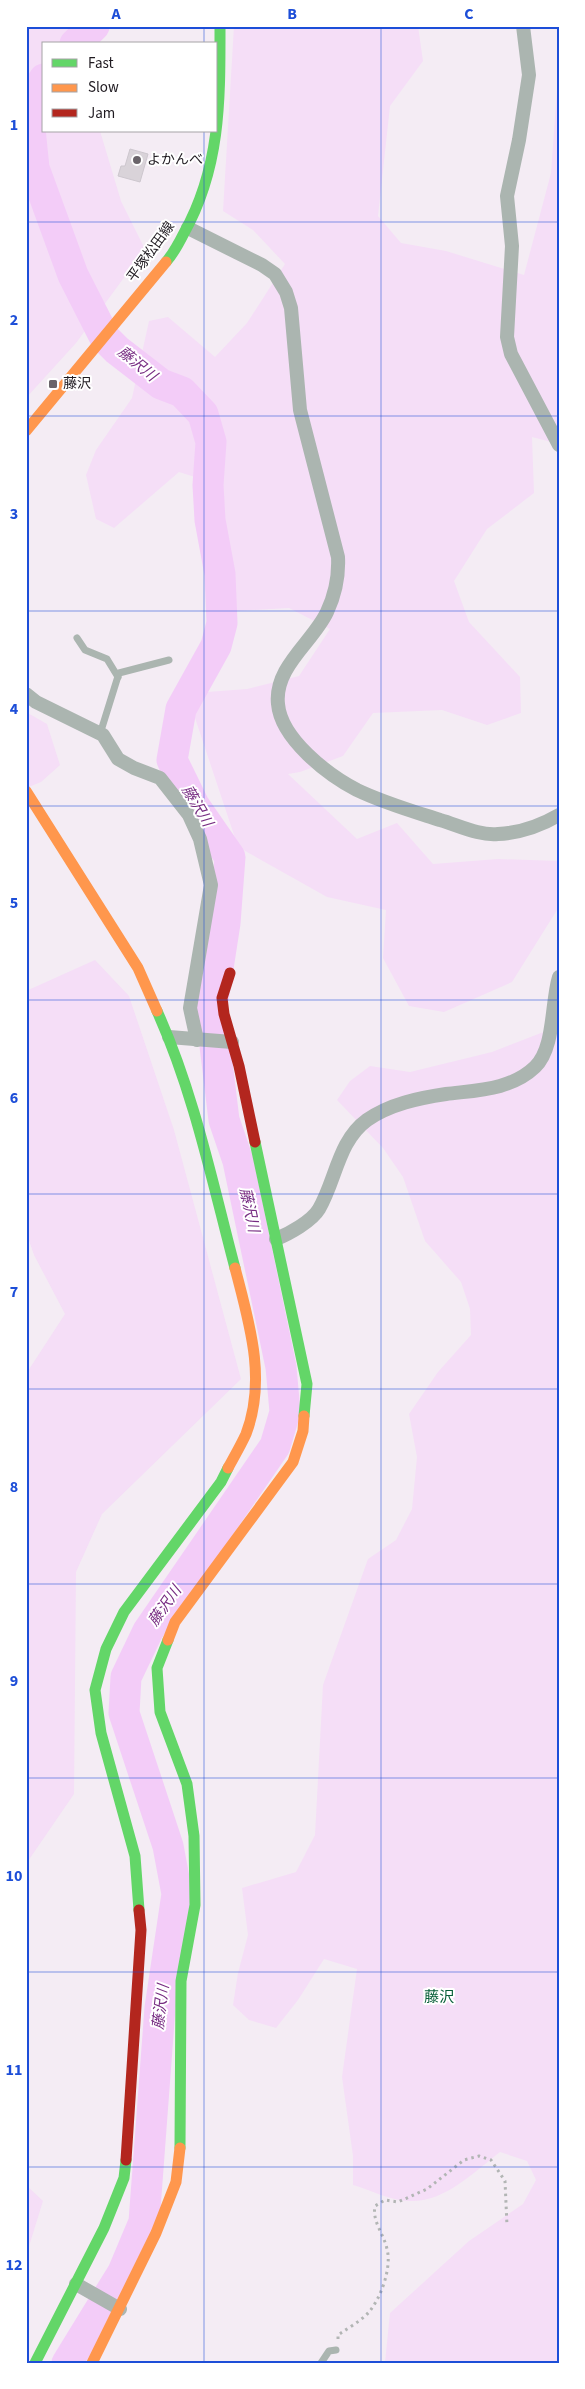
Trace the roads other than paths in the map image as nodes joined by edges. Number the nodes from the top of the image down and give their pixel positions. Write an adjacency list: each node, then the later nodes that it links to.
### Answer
1 (220, 26): 3 (street, 平塚松田線)
2 (523, 26): 7 (street)
3 (218, 124)
4 (216, 132): 5 (street, 平塚松田線)
5 (188, 228): 6 (street, 平塚松田線); 14 (street)
6 (26, 431)
7 (559, 445)
8 (77, 638): 10 (lane)
9 (169, 660): 10 (lane)
10 (118, 677): 12 (lane)
11 (26, 694): 12 (street)
12 (100, 734): 18 (street)
13 (26, 791): 17 (street)
14 (559, 815)
15 (230, 973): 19 (street)
16 (559, 977): 20 (street)
17 (169, 1037): 18 (street); 21 (street)
18 (197, 1040): 19 (street)
19 (232, 1042): 20 (street)
20 (276, 1240): 22 (street)
21 (76, 2284): 22 (street); 24 (street)
22 (120, 2309): 25 (street)
23 (336, 2350): 26 (lane)
24 (35, 2363)
25 (92, 2363)
26 (321, 2363)

